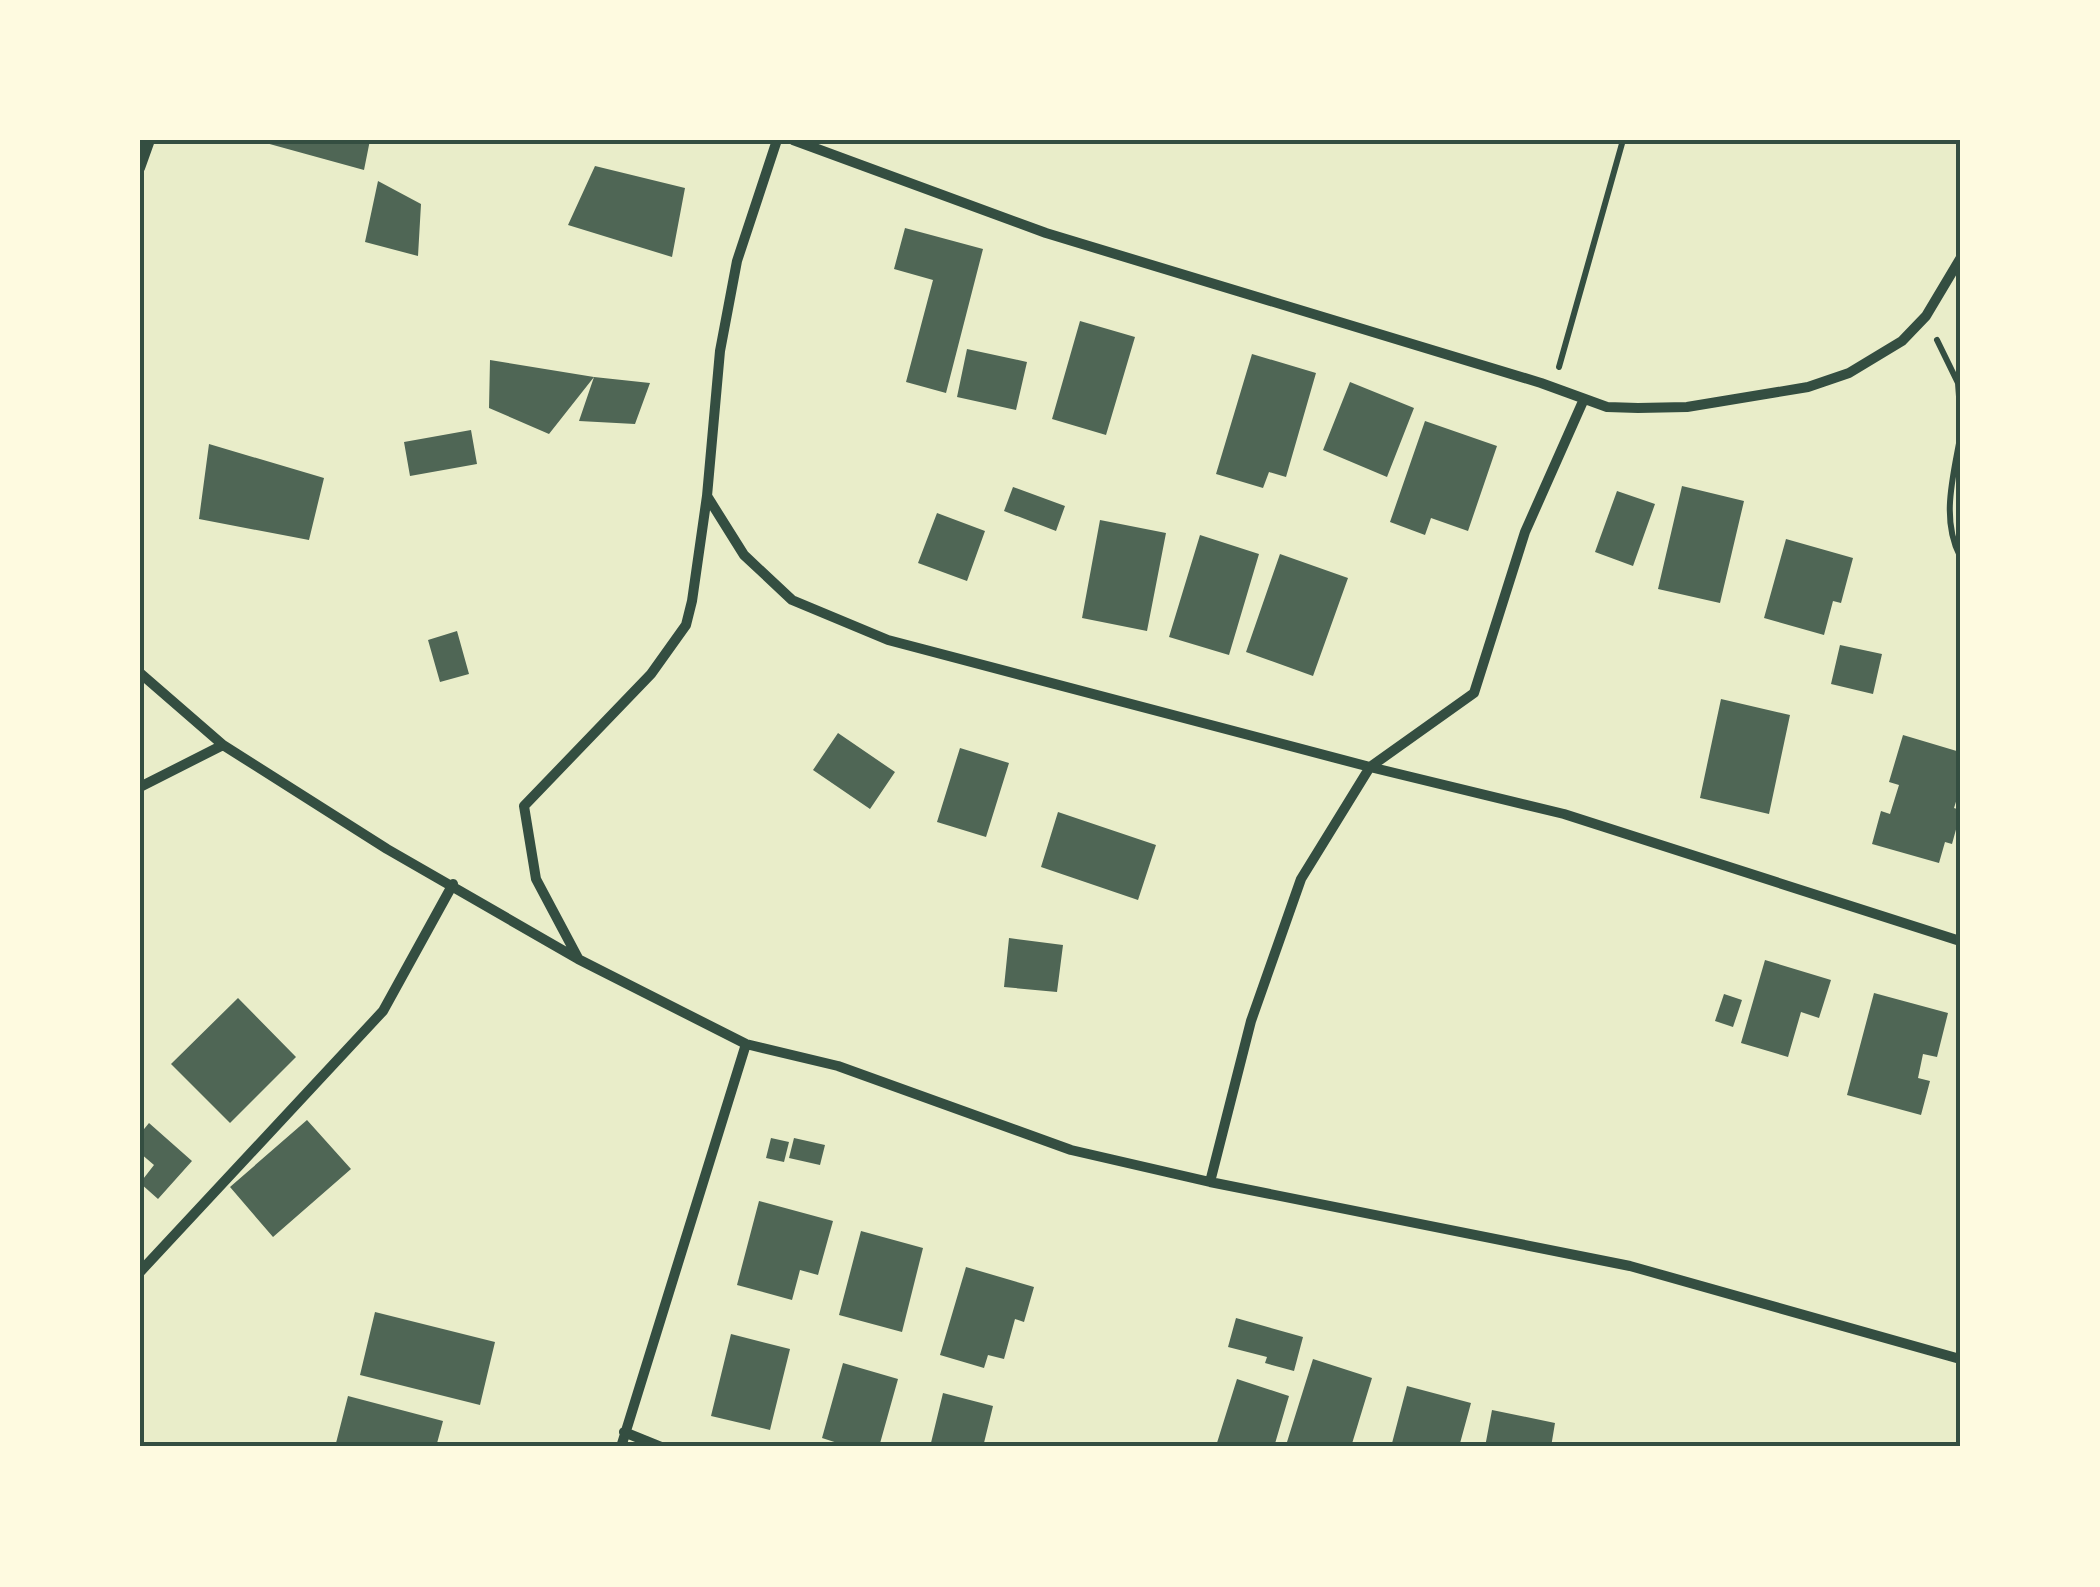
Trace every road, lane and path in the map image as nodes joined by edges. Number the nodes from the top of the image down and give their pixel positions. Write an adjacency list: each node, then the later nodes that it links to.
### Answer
1 (150, 140): 5 (street)
2 (778, 140): 12 (street)
3 (793, 140): 8 (street)
4 (1623, 140): 8 (path)
5 (140, 168)
6 (1960, 259): 7 (street)
7 (1926, 316): 9 (street); 10 (path)
8 (1553, 387): 9 (street)
9 (1584, 398): 16 (street)
10 (1960, 410)
11 (1960, 438): 13 (path)
12 (707, 496): 16 (street); 20 (street)
13 (1960, 556)
14 (140, 673): 15 (street)
15 (222, 745): 17 (street); 18 (street)
16 (1370, 768): 19 (street); 22 (street)
17 (140, 787)
18 (452, 884): 20 (street); 23 (street)
19 (1960, 941)
20 (578, 959): 21 (street)
21 (746, 1044): 22 (street); 25 (street)
22 (1210, 1182): 24 (street)
23 (140, 1272)
24 (1960, 1359)
25 (624, 1432): 26 (street); 27 (street)
26 (622, 1447)
27 (661, 1447)

